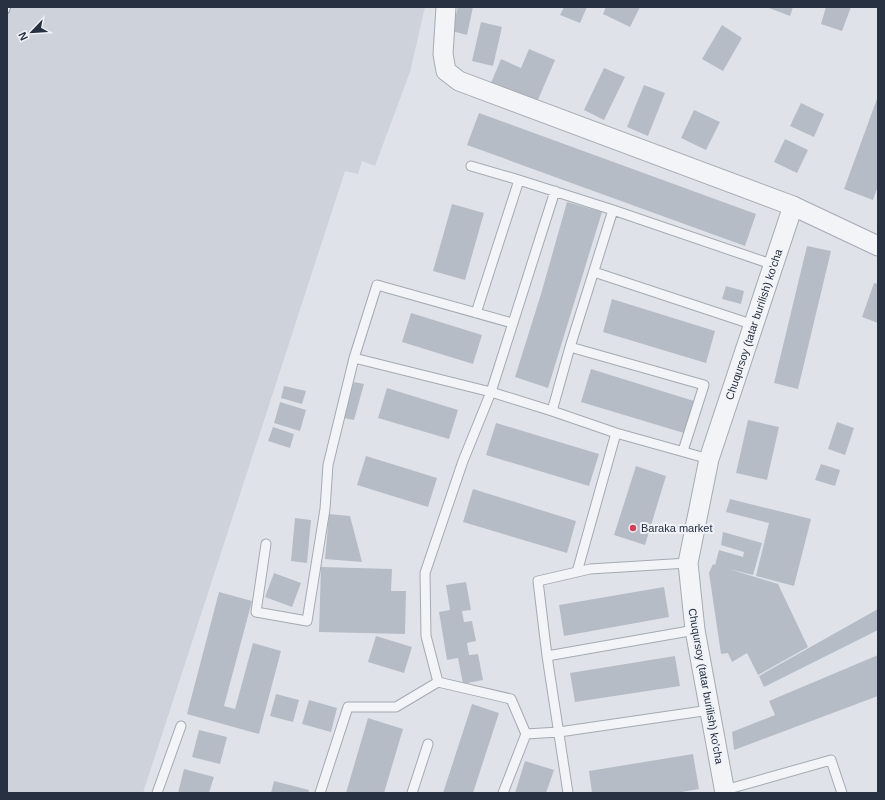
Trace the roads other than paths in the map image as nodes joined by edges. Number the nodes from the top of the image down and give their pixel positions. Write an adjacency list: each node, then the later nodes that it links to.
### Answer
1 (446, 7): 5 (street)
2 (471, 166): 3 (lane)
3 (519, 180): 4 (lane); 10 (lane)
4 (555, 191): 6 (lane); 11 (lane)
5 (793, 206): 7 (street); 8 (street, Chuqursoy (tatar burilish) ko'cha)
6 (613, 210): 8 (lane); 9 (lane)
7 (878, 246)
8 (774, 265): 12 (street, Chuqursoy (tatar burilish) ko'cha)
9 (594, 272): 12 (lane); 13 (lane)
10 (476, 313): 11 (lane); 14 (lane)
11 (512, 323): 15 (lane)
12 (754, 325): 19 (street, Chuqursoy (tatar burilish) ko'cha)
13 (570, 347): 16 (lane); 18 (lane)
14 (354, 358): 15 (lane); 20 (lane)
15 (491, 392): 16 (lane); 25 (lane)
16 (552, 411): 17 (lane)
17 (616, 433): 18 (lane); 22 (lane)
18 (683, 452): 19 (lane)
19 (709, 459): 21 (street, Chuqursoy (tatar burilish) ko'cha)
20 (266, 544)
21 (688, 564): 22 (lane); 23 (street, Chuqursoy (tatar burilish) ko'cha)
22 (577, 572): 24 (lane)
23 (695, 630): 24 (lane); 26 (street, Chuqursoy (tatar burilish) ko'cha)
24 (547, 656): 28 (lane)
25 (438, 682): 29 (lane); 33 (lane)
26 (710, 710): 28 (lane); 31 (street, Chuqursoy (tatar burilish) ko'cha)
27 (181, 726): 32 (lane)
28 (559, 732): 29 (lane); 36 (lane)
29 (526, 734): 35 (lane)
30 (428, 744): 34 (lane)
31 (725, 792): 37 (lane)
32 (157, 793)
33 (320, 793)
34 (412, 793)
35 (503, 793)
36 (568, 793)
37 (842, 793)

